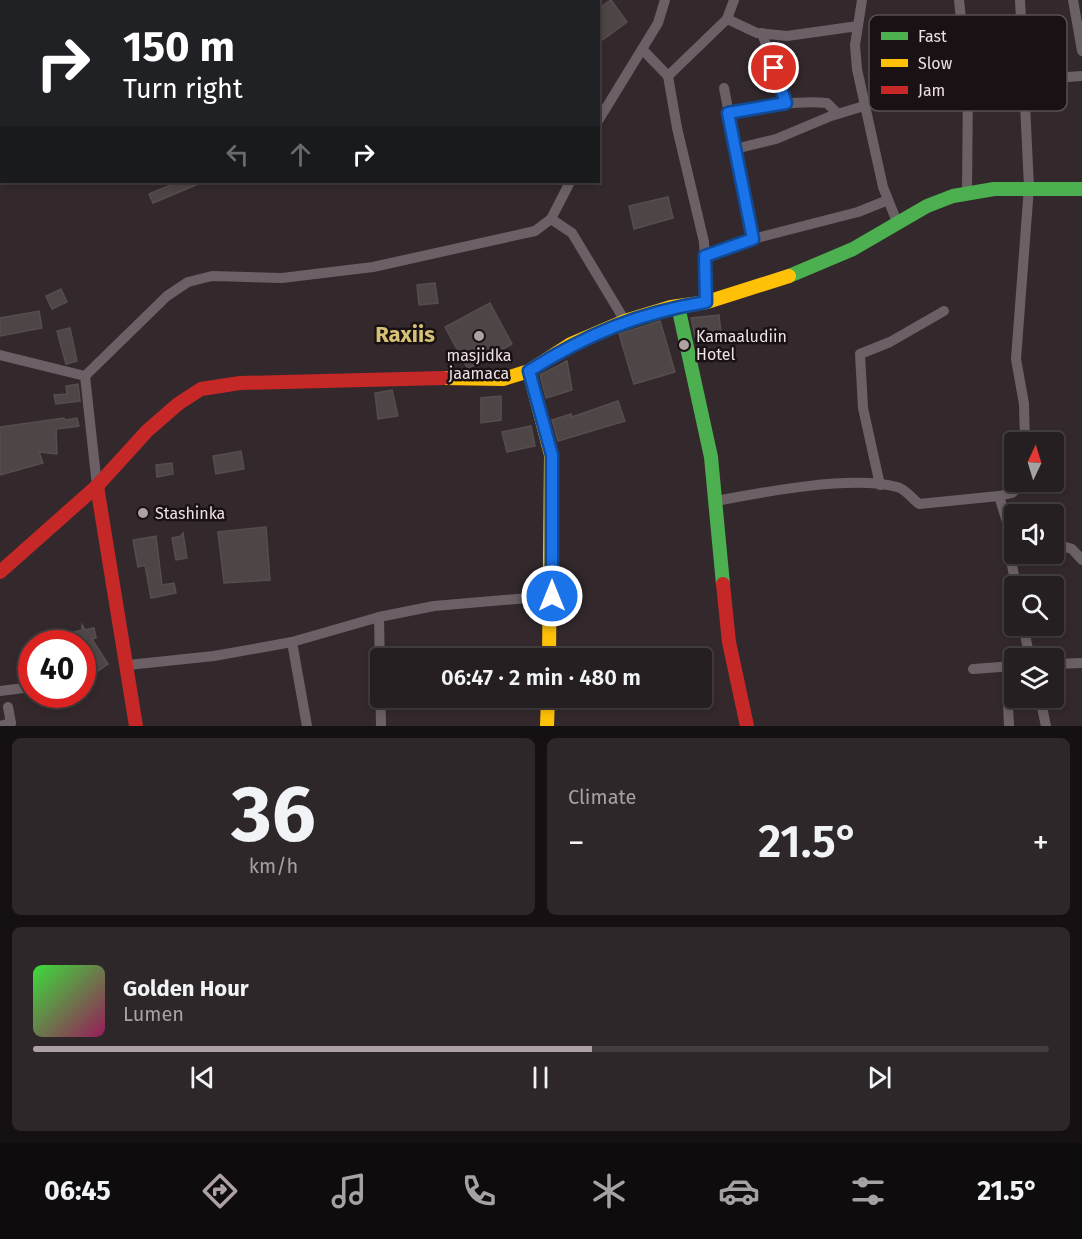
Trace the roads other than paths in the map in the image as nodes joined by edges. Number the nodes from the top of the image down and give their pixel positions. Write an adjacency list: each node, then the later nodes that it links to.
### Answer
1 (665, 0): 12 (street)
2 (734, 0): 9 (street)
3 (862, 0): 10 (street)
4 (959, 0): 7 (street)
5 (1020, 0): 8 (street)
6 (1073, 0): 13 (street)
7 (961, 15)
8 (1021, 15)
9 (727, 19): 11 (street); 14 (street)
10 (858, 26): 11 (street); 19 (street)
11 (762, 33): 18 (street)
12 (642, 49): 14 (street); 24 (street)
13 (1082, 51)
14 (668, 76): 34 (street)
15 (1082, 76): 16 (street)
16 (1067, 77)
17 (723, 88): 22 (street)
18 (786, 103): 22 (street); 23 (street)
19 (864, 106): 23 (street); 30 (street)
20 (968, 111): 29 (street)
21 (1025, 111): 27 (street)
22 (728, 113): 25 (street)
23 (838, 114): 25 (street)
24 (600, 118)
25 (735, 149): 33 (street)
26 (569, 183): 31 (street)
27 (1029, 187): 28 (street); 29 (street); 42 (street)
28 (1082, 189)
29 (967, 192): 32 (street)
30 (888, 200): 32 (street); 33 (street)
31 (551, 219): 38 (street); 41 (street)
32 (897, 222): 35 (street)
33 (753, 239): 34 (street)
34 (705, 256): 35 (street)
35 (706, 302): 36 (street)
36 (678, 306): 38 (street); 47 (street)
37 (944, 311): 43 (street)
38 (625, 321): 40 (street)
39 (0, 355): 41 (street)
40 (529, 371): 44 (street); 52 (street)
41 (85, 376): 44 (street)
42 (1025, 432)
43 (880, 485): 46 (street); 47 (street)
44 (98, 486): 51 (street); 58 (street)
45 (1014, 492): 46 (street)
46 (999, 496): 48 (street)
47 (716, 501): 72 (street)
48 (1004, 508)
49 (1064, 546): 50 (street)
50 (1082, 560)
51 (0, 572)
52 (552, 596): 53 (street); 55 (street)
53 (379, 617): 54 (street); 70 (street)
54 (292, 642): 58 (street); 69 (street)
55 (549, 648)
56 (1082, 663): 57 (street)
57 (1064, 664)
58 (128, 665): 68 (street)
59 (1004, 667): 60 (street)
60 (973, 669)
61 (18, 689): 62 (street)
62 (0, 691)
63 (8, 707): 67 (street)
64 (548, 708): 71 (street)
65 (1008, 708): 73 (street)
66 (1042, 708): 74 (street)
67 (0, 726)
68 (136, 726)
69 (307, 726)
70 (381, 726)
71 (547, 726)
72 (747, 726)
73 (1009, 726)
74 (1046, 726)

